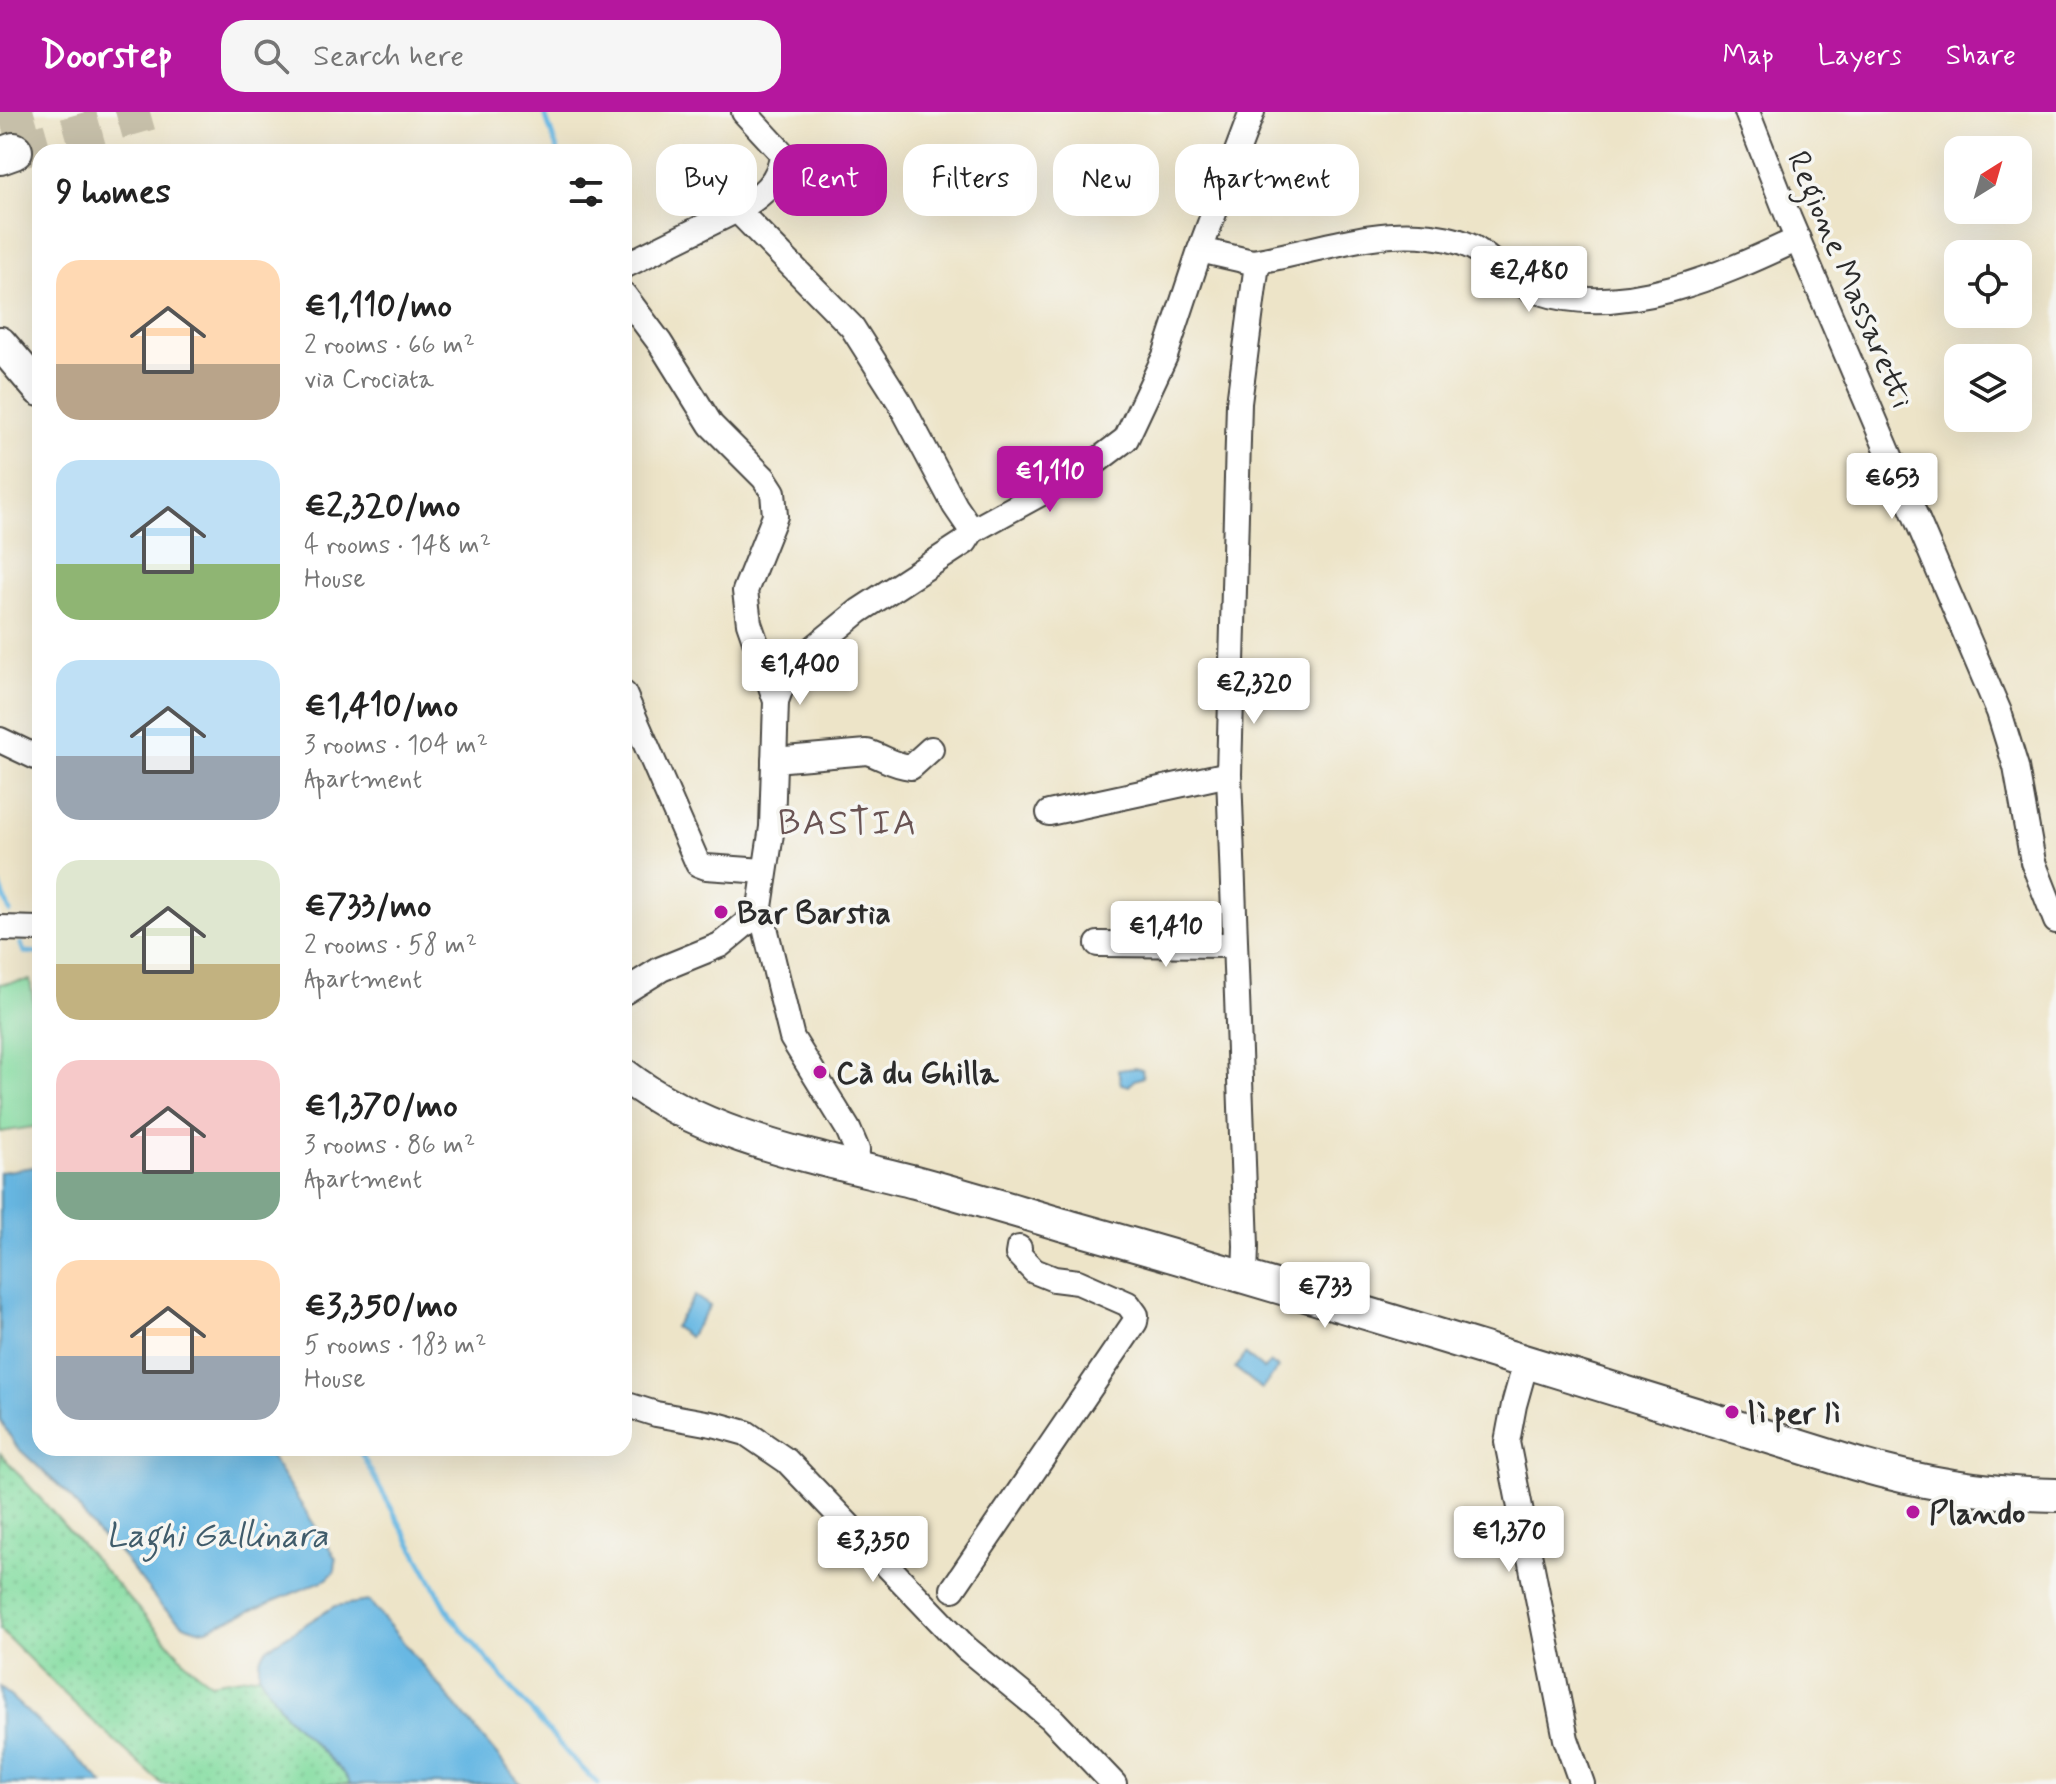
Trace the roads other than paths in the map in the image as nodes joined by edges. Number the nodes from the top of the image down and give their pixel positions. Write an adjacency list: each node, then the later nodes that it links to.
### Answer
1 (744, 112): 4 (street)
2 (1252, 112): 8 (street)
3 (1747, 112): 7 (street, Regione Massaretti)
4 (757, 198)
5 (725, 216): 9 (street)
6 (743, 216): 14 (street)
7 (1798, 239): 10 (street); 25 (street, Regione Massaretti)
8 (1200, 250): 10 (street); 14 (street)
9 (632, 262)
10 (1252, 262): 21 (street)
11 (632, 306): 15 (street)
12 (0, 343): 13 (main road)
13 (32, 381)
14 (972, 531): 15 (street)
15 (776, 701): 20 (street)
16 (632, 712): 23 (street)
17 (0, 740): 19 (street)
18 (931, 749): 20 (street)
19 (32, 755)
20 (774, 760): 23 (street)
21 (1229, 774): 22 (street); 29 (street)
22 (1049, 813)
23 (764, 871): 24 (street)
24 (761, 911): 30 (street); 32 (street)
25 (2056, 921)
26 (0, 928): 27 (street)
27 (32, 929)
28 (1098, 944): 29 (street)
29 (1235, 945): 34 (street)
30 (632, 987)
31 (632, 1082): 32 (main road)
32 (856, 1169): 34 (main road)
33 (1019, 1248): 38 (street)
34 (1245, 1276): 35 (main road)
35 (1526, 1362): 37 (main road); 40 (street)
36 (632, 1406): 39 (street)
37 (2056, 1495)
38 (953, 1589)
39 (1114, 1784)
40 (1582, 1784)

